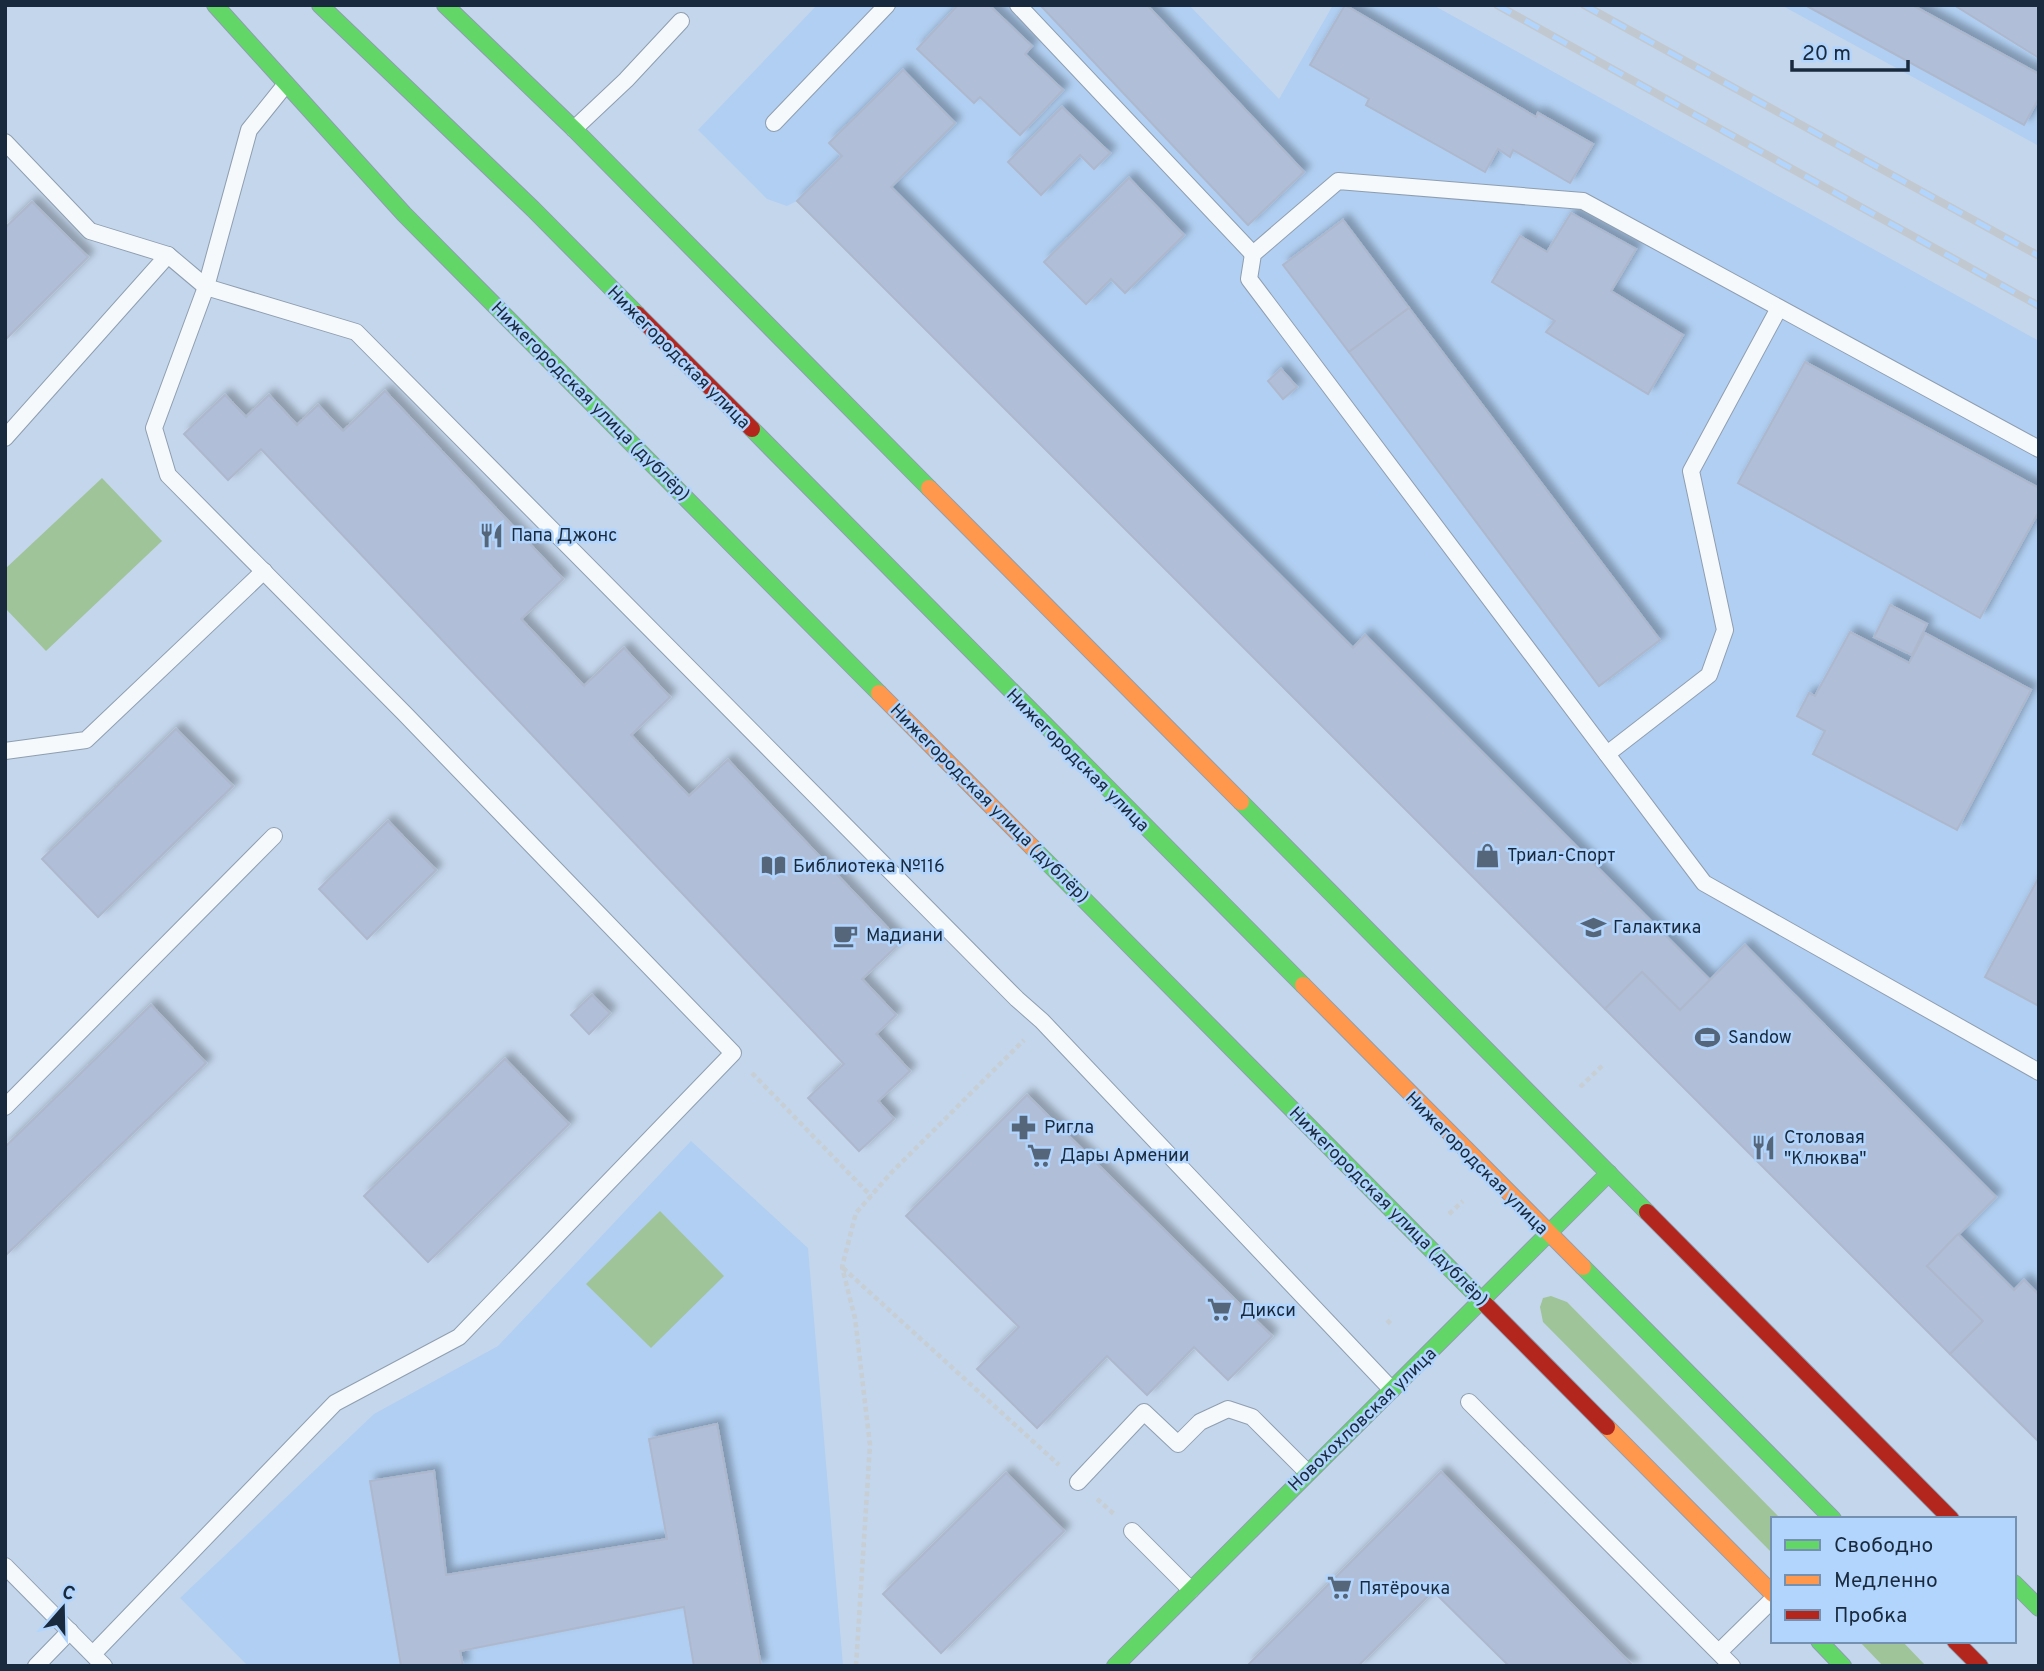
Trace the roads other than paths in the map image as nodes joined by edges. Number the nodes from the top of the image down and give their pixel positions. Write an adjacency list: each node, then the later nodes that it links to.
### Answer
1 (215, 5): 7 (main road, Нижегородская улица (дублёр))
2 (320, 5): 24 (main road, Нижегородская улица)
3 (445, 5): 9 (main road)
4 (887, 5): 8 (lane)
5 (1018, 5): 11 (lane)
6 (681, 21): 9 (lane)
7 (286, 84): 13 (lane); 25 (main road, Нижегородская улица (дублёр))
8 (774, 123)
9 (574, 129): 23 (main road)
10 (5, 142): 12 (lane)
11 (1253, 254): 14 (lane); 19 (lane)
12 (168, 256): 13 (lane); 15 (lane)
13 (206, 286): 17 (lane); 26 (lane)
14 (1779, 308): 16 (lane); 19 (lane)
15 (5, 438)
16 (2039, 449)
17 (264, 571): 18 (lane); 43 (lane)
18 (5, 751)
19 (1607, 754): 21 (lane)
20 (274, 836): 22 (lane)
21 (2039, 1072)
22 (5, 1107)
23 (1609, 1172): 24 (main road, Новохохловская улица); 31 (main road)
24 (1548, 1233): 25 (main road, Новохохловская улица); 30 (main road, Нижегородская улица)
25 (1482, 1300): 26 (main road, Новохохловская улица); 36 (main road, Нижегородская улица (дублёр))
26 (1393, 1390): 28 (main road, Новохохловская улица)
27 (1469, 1402): 42 (lane)
28 (1307, 1472): 29 (lane); 35 (main road, Новохохловская улица)
29 (1078, 1482)
30 (1831, 1517)
31 (1949, 1517)
32 (1132, 1531): 35 (lane)
33 (5, 1566): 39 (lane)
34 (2016, 1585): 38 (main road)
35 (1191, 1590): 45 (main road, Новохохловская улица)
36 (1771, 1595)
37 (1771, 1599): 42 (lane)
38 (2039, 1608)
39 (70, 1631): 43 (lane); 44 (lane)
40 (1821, 1643): 47 (main road)
41 (1957, 1643): 48 (main road)
42 (1719, 1653): 46 (lane)
43 (98, 1660)
44 (36, 1666)
45 (1115, 1666)
46 (1732, 1666)
47 (1843, 1666)
48 (1980, 1666)

